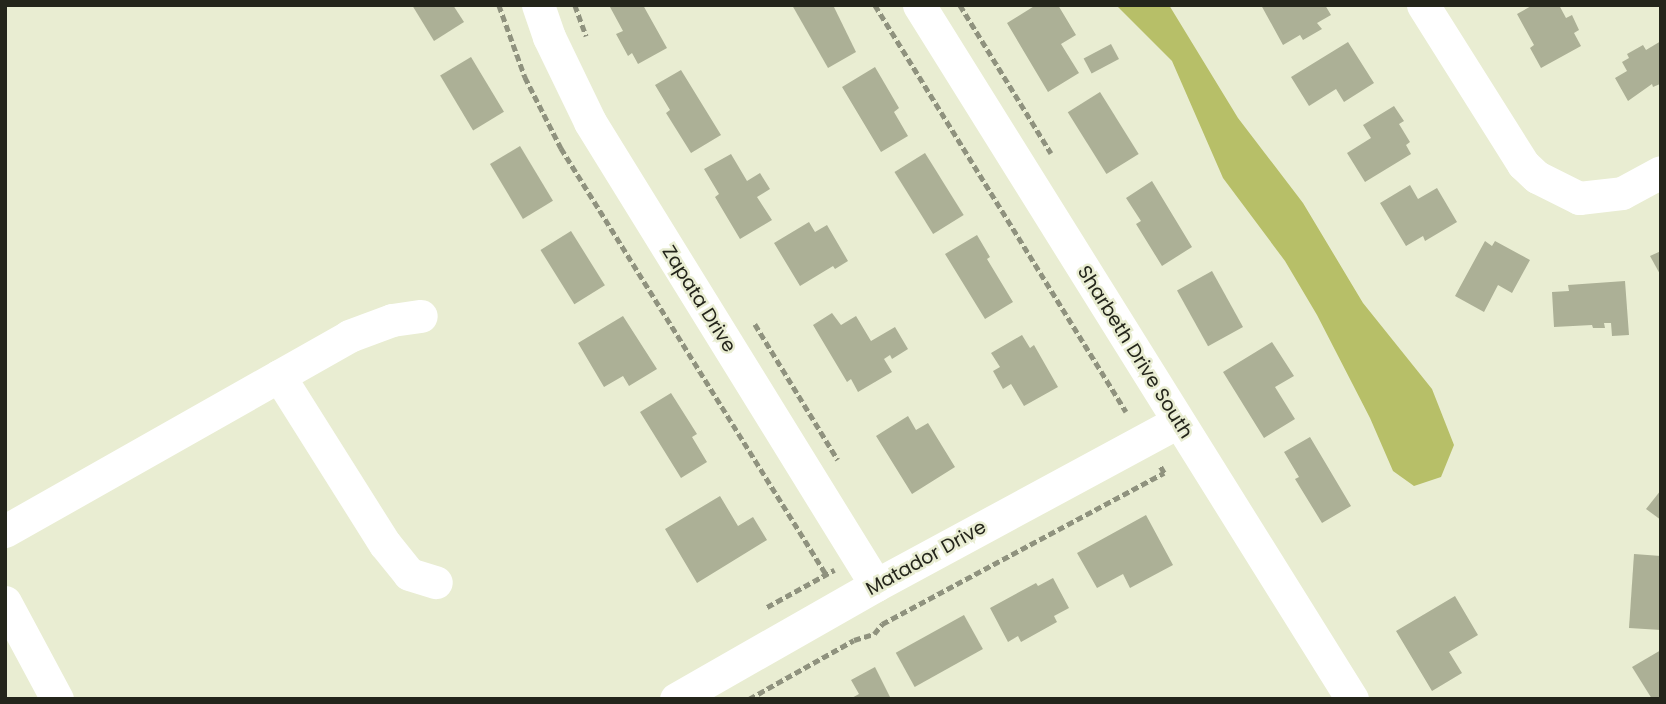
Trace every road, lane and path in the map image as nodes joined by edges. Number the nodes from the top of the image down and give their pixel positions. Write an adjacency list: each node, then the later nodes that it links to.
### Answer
1 (499, 5): 16 (path)
2 (538, 5): 18 (street, Zapata Drive)
3 (575, 5): 7 (path)
4 (875, 5): 12 (path)
5 (919, 5): 13 (street, Sharbeth Drive South)
6 (1423, 5): 8 (street)
7 (587, 38)
8 (1661, 172)
9 (421, 316): 11 (street)
10 (752, 320): 14 (path)
11 (279, 376): 15 (street); 17 (street)
12 (1126, 412)
13 (1178, 422): 18 (street, Matador Drive); 22 (street, Sharbeth Drive South)
14 (845, 471)
15 (5, 531)
16 (826, 575)
17 (436, 582)
18 (876, 585): 21 (street, Matador Drive)
19 (5, 602): 20 (street)
20 (57, 699)
21 (676, 699)
22 (1352, 699)

